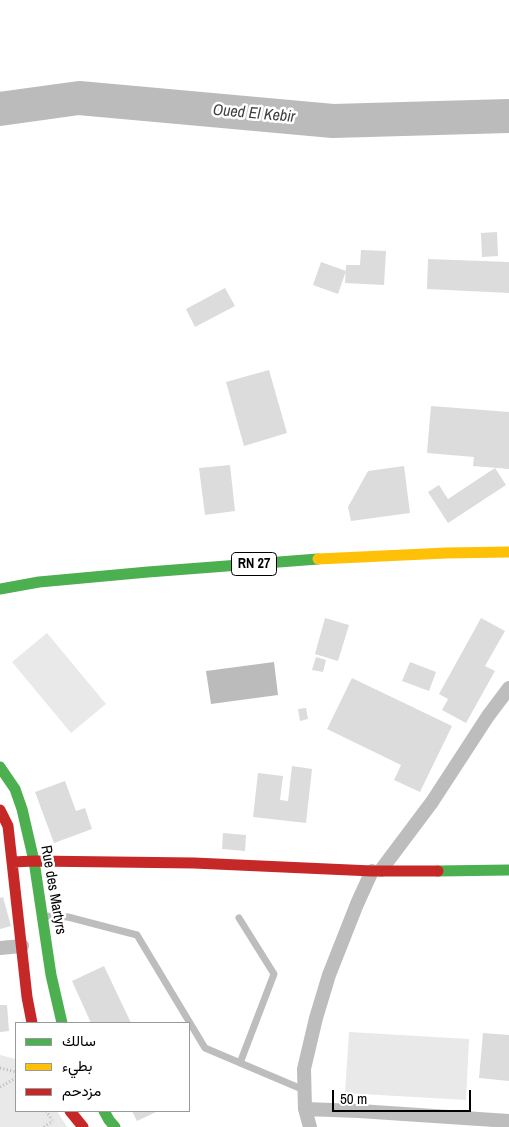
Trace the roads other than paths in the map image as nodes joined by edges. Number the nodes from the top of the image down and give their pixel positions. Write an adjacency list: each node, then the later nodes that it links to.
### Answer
1 (509, 552): 2 (main road, RN 27)
2 (0, 589)
3 (509, 688): 8 (street)
4 (0, 767): 6 (main road, Rue des Martyrs)
5 (0, 810): 7 (main road)
6 (34, 861): 7 (main road); 8 (main road); 10 (main road, Rue des Martyrs)
7 (13, 862): 12 (main road)
8 (377, 870): 9 (main road); 19 (street)
9 (509, 870)
10 (43, 915): 15 (main road, Rue des Martyrs); 16 (lane)
11 (239, 918): 18 (lane)
12 (22, 946): 13 (street); 14 (main road)
13 (0, 948)
14 (32, 1022)
15 (62, 1022)
16 (189, 1022)
17 (190, 1023): 18 (lane)
18 (240, 1063): 19 (lane)
19 (304, 1090): 20 (street)
20 (305, 1109): 23 (street); 26 (street)
21 (71, 1112): 24 (main road)
22 (105, 1112): 25 (main road)
23 (509, 1121)
24 (83, 1127)
25 (115, 1127)
26 (310, 1127)

